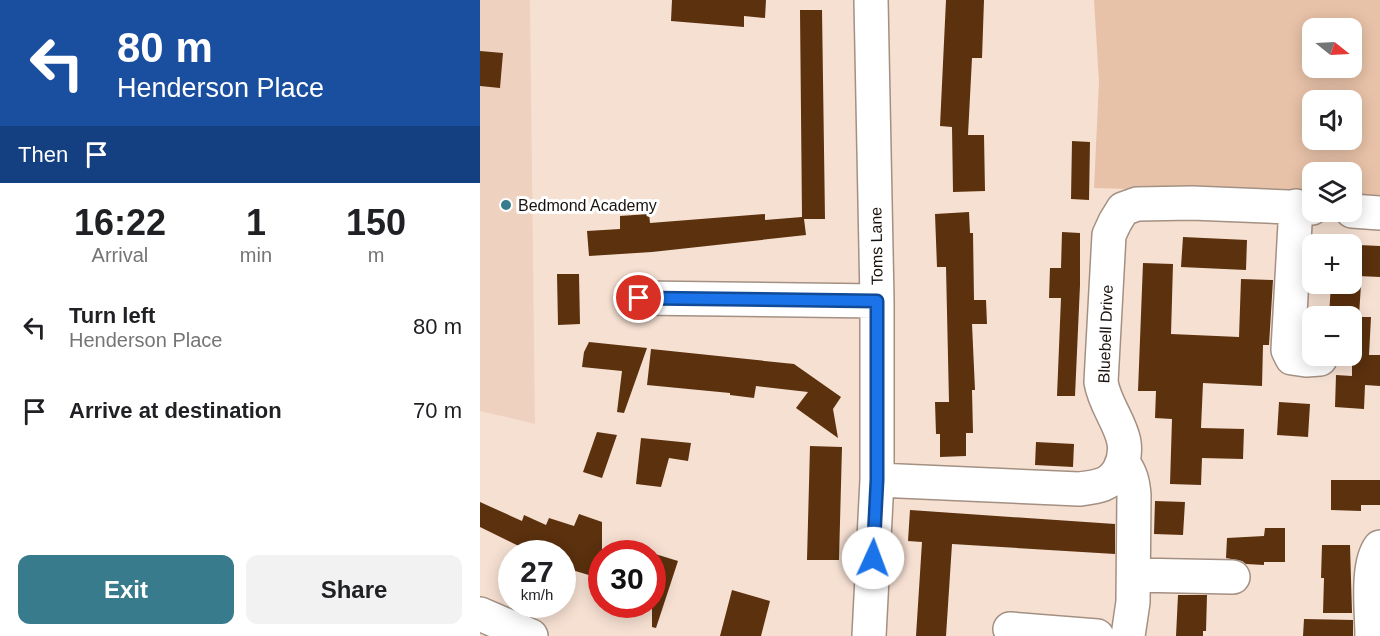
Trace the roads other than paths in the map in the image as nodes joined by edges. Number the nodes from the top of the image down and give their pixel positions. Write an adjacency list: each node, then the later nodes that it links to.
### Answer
1 (871, 0): 7 (street, Toms Lane)
2 (1302, 207): 9 (street, Bluebell Drive)
3 (1362, 212): 4 (street)
4 (1380, 213)
5 (1302, 222): 8 (street)
6 (639, 298): 7 (street)
7 (877, 301): 10 (street, Toms Lane)
8 (1302, 359)
9 (1123, 463): 10 (street); 12 (street, Bluebell Drive)
10 (877, 480): 17 (street, Toms Lane)
11 (1380, 547): 19 (street)
12 (1134, 575): 13 (street); 18 (street, Bluebell Drive)
13 (1233, 577)
14 (480, 614): 16 (street)
15 (1010, 624): 18 (street)
16 (528, 635)
17 (869, 636)
18 (1118, 636)
19 (1372, 636)

